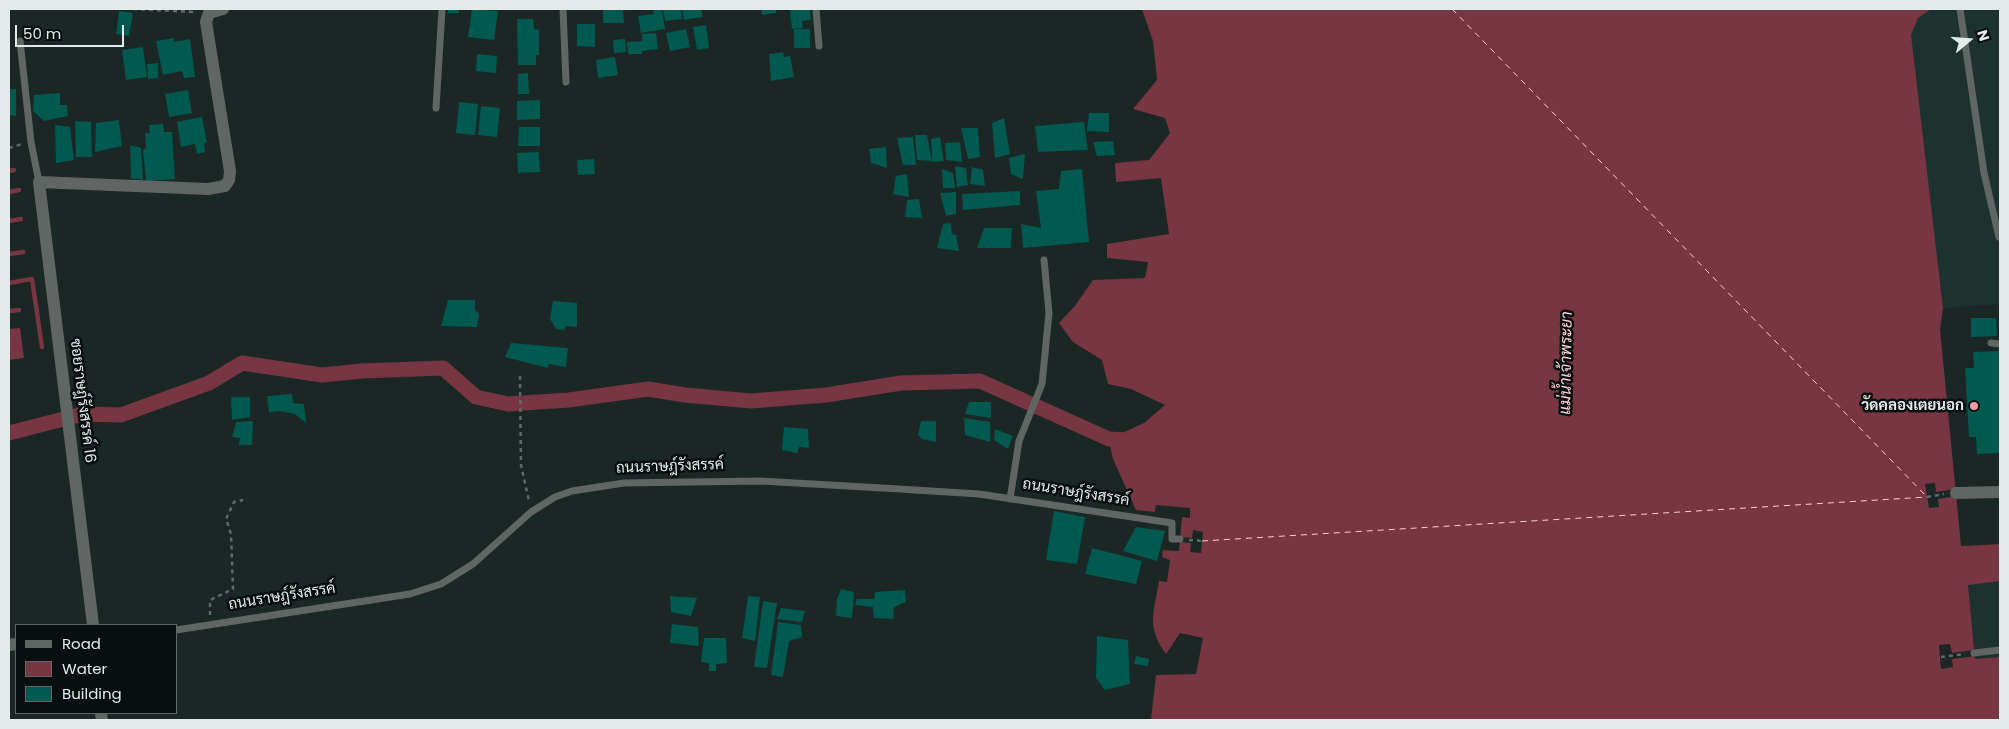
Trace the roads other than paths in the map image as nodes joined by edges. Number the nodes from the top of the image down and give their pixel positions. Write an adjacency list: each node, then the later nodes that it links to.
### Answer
1 (223, 9): 10 (street)
2 (442, 9): 9 (lane)
3 (564, 9): 8 (lane)
4 (816, 9): 7 (lane)
5 (1960, 9): 11 (lane)
6 (20, 41): 10 (lane, ซอยราษฎ์รังสรรค์ 16)
7 (819, 46)
8 (566, 82)
9 (436, 108)
10 (39, 182): 19 (street, ซอยราษฎ์รังสรรค์ 16)
11 (1999, 237)
12 (1044, 260): 17 (lane)
13 (1991, 343): 14 (lane)
14 (2000, 344)
15 (2000, 492): 16 (street)
16 (1956, 493)
17 (1010, 499): 18 (lane, ถนนราษฎ์รังสรรค์); 20 (lane, ถนนราษฎ์รังสรรค์)
18 (1180, 539)
19 (93, 624)
20 (178, 630)
21 (2000, 650): 22 (lane)
22 (1974, 653)

